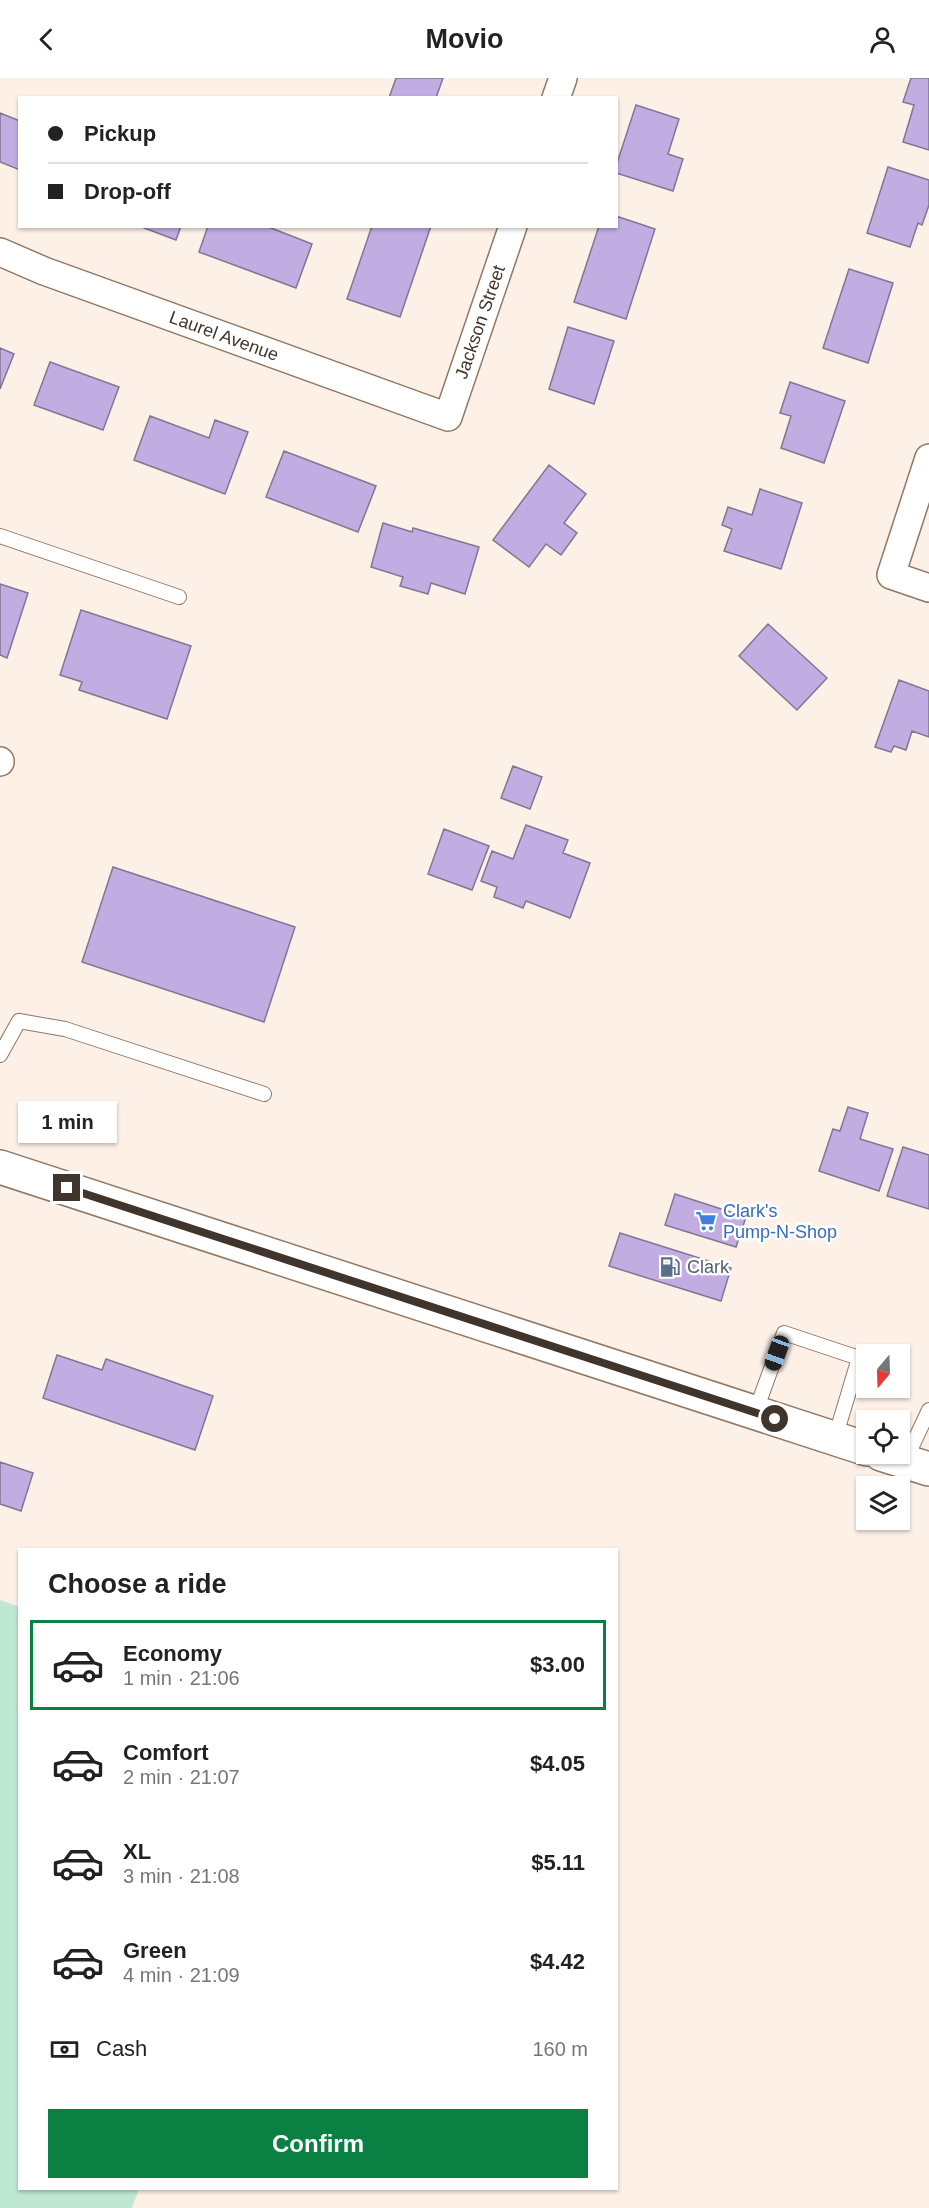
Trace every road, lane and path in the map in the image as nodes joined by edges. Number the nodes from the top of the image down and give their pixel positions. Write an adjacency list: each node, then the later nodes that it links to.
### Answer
1 (563, 78): 2 (street)
2 (557, 96)
3 (512, 228): 5 (street, Jackson Street)
4 (0, 252): 5 (street, Laurel Avenue)
5 (448, 417)
6 (929, 458): 8 (street)
7 (0, 536): 9 (lane)
8 (929, 588)
9 (179, 597)
10 (0, 1055): 11 (lane)
11 (264, 1094)
12 (0, 1167): 14 (main road)
13 (929, 1410): 17 (lane)
14 (755, 1413): 15 (main road); 15 (lane)
15 (835, 1438): 16 (main road)
16 (856, 1445)
17 (910, 1450)

